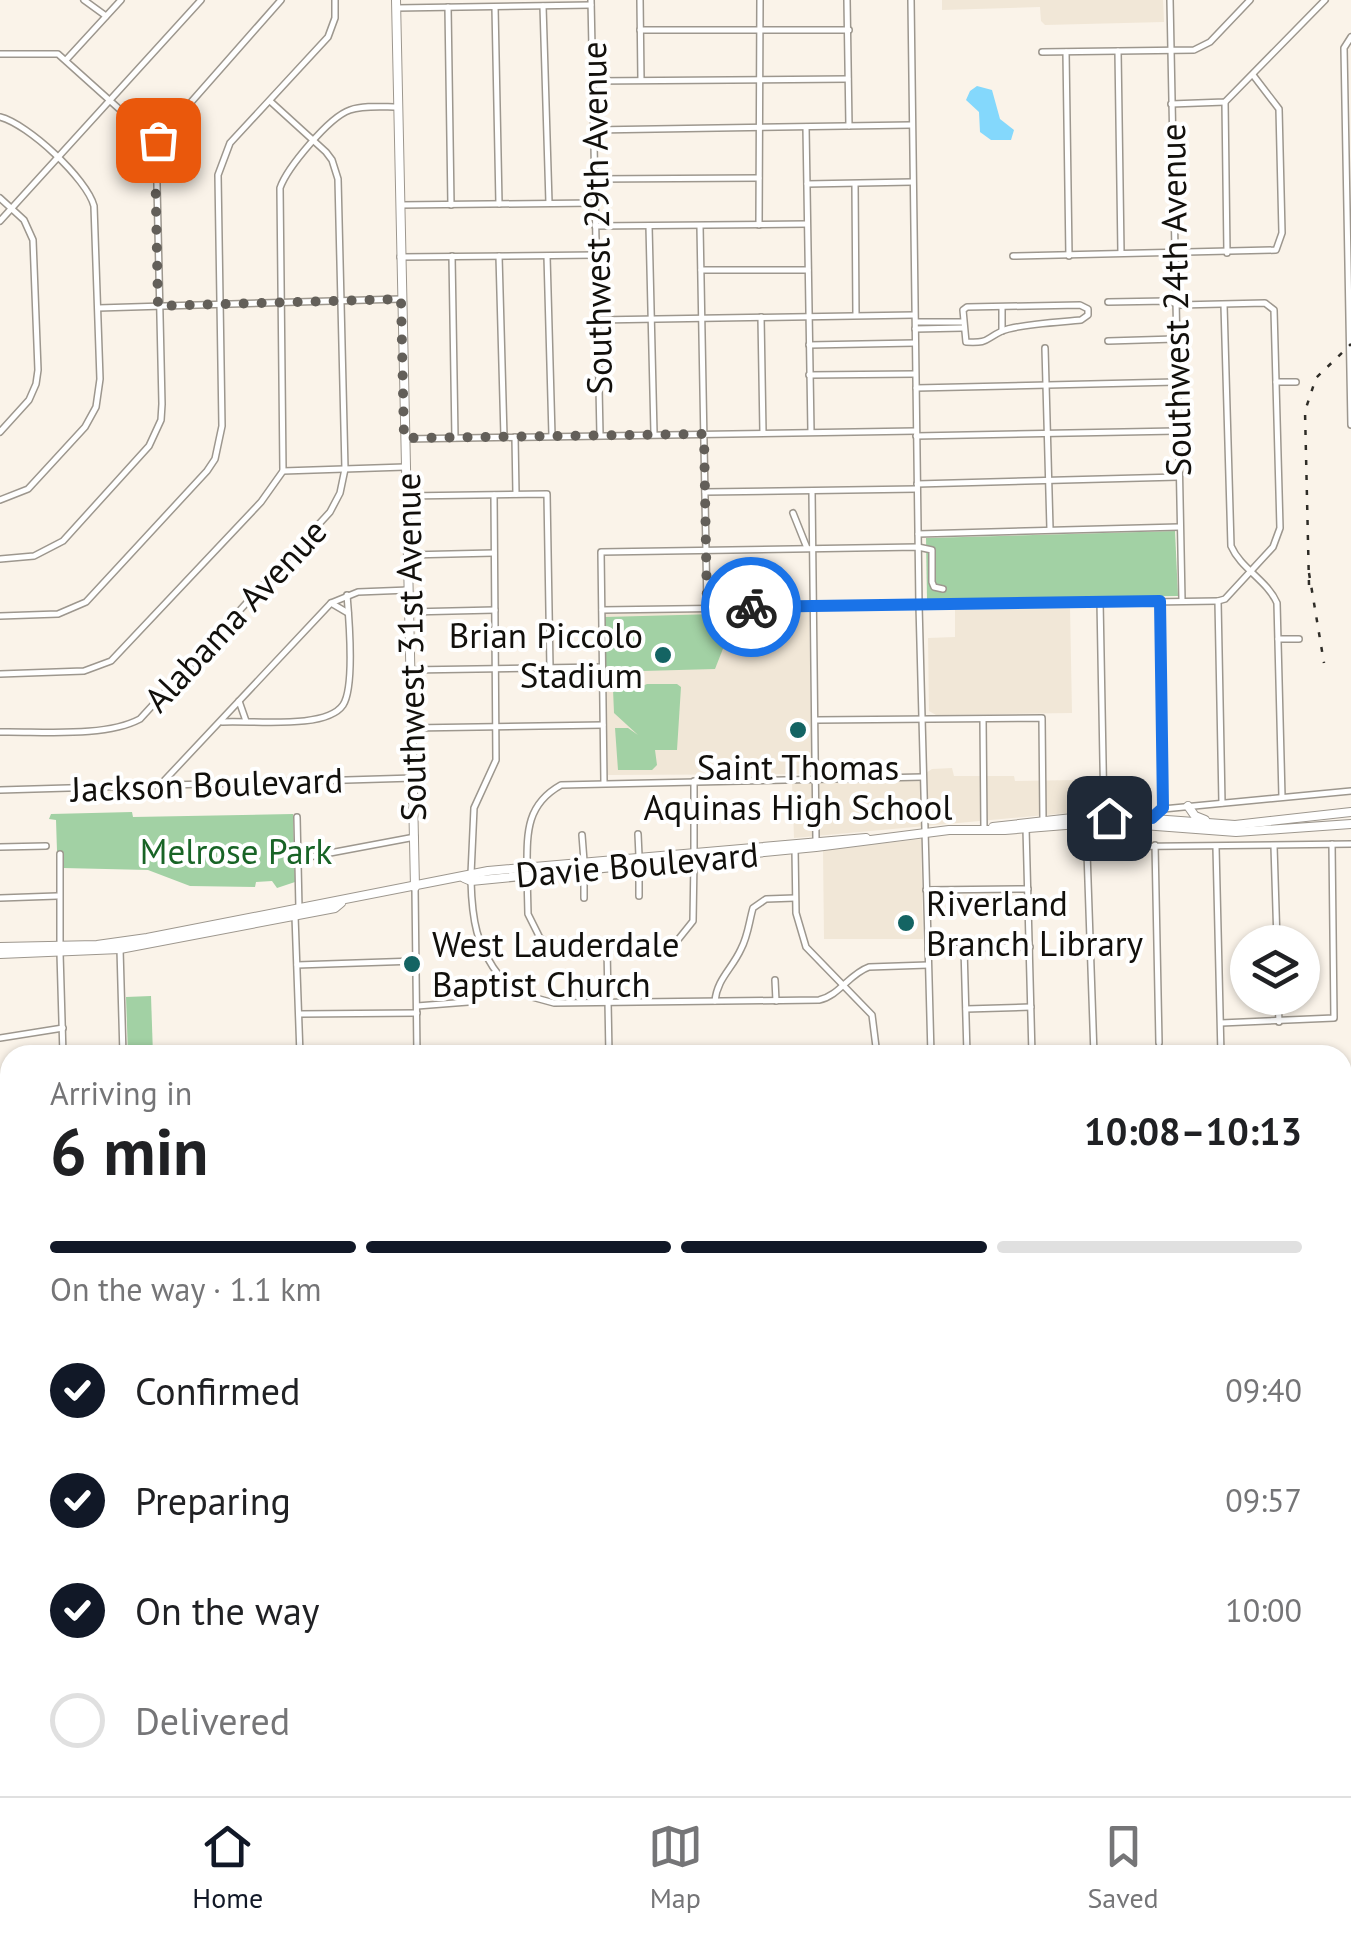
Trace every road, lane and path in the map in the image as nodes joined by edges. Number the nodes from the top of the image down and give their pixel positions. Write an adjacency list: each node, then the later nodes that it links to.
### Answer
1 (84, 0): 18 (street)
2 (121, 0): 18 (street)
3 (201, 0): 34 (street)
4 (282, 0): 45 (street)
5 (335, 0): 35 (street)
6 (640, 0): 19 (street)
7 (760, 0): 21 (street)
8 (847, 0): 20 (street)
9 (910, 0): 40 (street)
10 (1170, 0): 23 (street, Southwest 24th Avenue)
11 (1250, 0): 23 (street)
12 (1325, 0): 29 (street)
13 (591, 3): 15 (street); 31 (street, Southwest 29th Avenue)
14 (396, 4): 17 (street); 38 (main road, Southwest 31st Avenue)
15 (543, 6): 16 (street); 56 (street)
16 (495, 7): 17 (street); 55 (street)
17 (448, 8): 58 (street)
18 (106, 16): 28 (street)
19 (640, 30): 21 (street); 32 (street)
20 (849, 30): 21 (street); 30 (street)
21 (760, 31): 33 (street)
22 (1351, 37): 109 (street)
23 (1170, 50): 24 (street); 37 (street, Southwest 24th Avenue)
24 (1118, 51): 26 (street); 68 (street)
25 (1042, 52): 26 (street)
26 (1066, 52): 74 (street)
27 (0, 54): 28 (street)
28 (66, 60): 34 (street)
29 (1253, 75): 36 (street); 67 (street)
30 (848, 79): 33 (street); 41 (street)
31 (593, 80): 32 (street); 44 (street, Southwest 29th Avenue)
32 (640, 80): 33 (street)
33 (760, 80): 43 (street)
34 (110, 100): 45 (street); 47 (street)
35 (270, 102): 46 (street, Alabama Avenue); 82 (street)
36 (1225, 102): 37 (street); 67 (street)
37 (1171, 104): 66 (street, Southwest 24th Avenue)
38 (398, 107): 46 (street); 57 (main road, Southwest 31st Avenue)
39 (0, 117): 47 (street)
40 (911, 125): 41 (street); 50 (street)
41 (849, 126): 42 (street)
42 (806, 127): 43 (street); 51 (street)
43 (760, 128): 44 (street); 48 (street)
44 (594, 130): 49 (street, Southwest 29th Avenue)
45 (156, 142): 85 (street)
46 (314, 142): 79 (street, Alabama Avenue); 80 (street)
47 (56, 159): 59 (street); 87 (street)
48 (759, 178): 49 (street); 62 (street)
49 (594, 179): 54 (street, Southwest 29th Avenue)
50 (912, 182): 52 (street); 94 (street)
51 (808, 184): 52 (street); 61 (street)
52 (855, 184): 88 (street)
53 (0, 198): 59 (street)
54 (595, 203): 56 (street); 63 (street, Southwest 29th Avenue)
55 (499, 204): 56 (street); 58 (street)
56 (548, 204)
57 (400, 205): 58 (street); 75 (main road, Southwest 31st Avenue)
58 (451, 205)
59 (11, 208): 60 (street); 111 (street)
60 (0, 221)
61 (807, 224): 62 (street); 77 (street)
62 (760, 225): 65 (street)
63 (595, 226): 64 (street); 69 (street, Southwest 29th Avenue)
64 (649, 226): 65 (street); 91 (street)
65 (700, 226): 76 (street)
66 (1174, 253): 67 (street); 68 (street); 83 (street, Southwest 24th Avenue)
67 (1227, 253)
68 (1121, 254): 74 (street)
69 (596, 255): 72 (street); 93 (street, Southwest 29th Avenue)
70 (452, 256): 71 (street); 75 (street); 123 (street)
71 (499, 256): 72 (street); 120 (street)
72 (547, 256): 119 (street)
73 (1013, 256): 74 (street)
74 (1069, 256)
75 (400, 257): 78 (main road, Southwest 31st Avenue)
76 (702, 270): 77 (street); 92 (street)
77 (808, 270): 89 (street)
78 (401, 299): 79 (street); 122 (main road, Southwest 31st Avenue)
79 (341, 301): 80 (street); 125 (street, Alabama Avenue)
80 (279, 302): 82 (street); 126 (street)
81 (1108, 302): 83 (street)
82 (219, 304): 85 (street); 162 (street)
83 (1174, 304): 84 (street); 97 (street, Southwest 24th Avenue)
84 (1224, 304): 105 (street); 146 (street)
85 (158, 306): 87 (street); 145 (street)
86 (1002, 307): 95 (street); 96 (street); 96 (street)
87 (98, 308): 135 (street)
88 (856, 315): 89 (street); 94 (street)
89 (808, 316): 90 (street); 100 (street)
90 (761, 317): 92 (street); 113 (street)
91 (650, 318): 92 (street); 93 (street); 114 (street)
92 (703, 318): 115 (street)
93 (598, 320): 118 (street, Southwest 29th Avenue)
94 (915, 322): 95 (street); 99 (street)
95 (963, 325): 96 (street)
96 (1002, 331)
97 (1175, 339): 98 (street); 104 (street, Southwest 24th Avenue)
98 (1108, 341)
99 (915, 344): 100 (street); 103 (street)
100 (809, 345): 102 (street)
101 (1046, 348): 107 (street)
102 (809, 374): 103 (street); 112 (street)
103 (915, 374): 108 (street)
104 (1176, 382): 107 (street); 110 (street, Southwest 24th Avenue)
105 (1276, 382): 106 (street); 146 (street)
106 (1296, 382)
107 (1046, 384): 108 (street); 117 (street)
108 (916, 388): 116 (street)
109 (1351, 425)
110 (1177, 431): 117 (street); 127 (street, Southwest 24th Avenue)
111 (0, 432)
112 (811, 432): 113 (street); 116 (street)
113 (763, 433): 115 (street)
114 (654, 434): 115 (street); 118 (street)
115 (704, 434): 131 (street)
116 (916, 434): 117 (street); 129 (street)
117 (1047, 434): 128 (street)
118 (600, 435): 119 (street)
119 (552, 436): 121 (street)
120 (504, 437): 121 (street); 123 (street)
121 (515, 437): 132 (street)
122 (404, 438): 123 (street); 124 (main road, Southwest 31st Avenue)
123 (456, 438)
124 (405, 467): 125 (street); 134 (main road, Southwest 31st Avenue)
125 (345, 469): 126 (street); 179 (street, Alabama Avenue)
126 (284, 471): 169 (street)
127 (1178, 477): 128 (street); 137 (street, Southwest 24th Avenue)
128 (1048, 481): 129 (street); 138 (street)
129 (917, 486): 130 (street); 139 (street)
130 (812, 491): 131 (street); 141 (street)
131 (706, 492): 142 (street)
132 (516, 494): 133 (street); 167 (street)
133 (494, 495): 134 (street); 143 (street)
134 (406, 496): 144 (main road, Southwest 31st Avenue)
135 (0, 500)
136 (793, 514): 141 (street)
137 (1178, 527): 138 (street); 150 (street, Southwest 24th Avenue)
138 (1050, 530): 139 (street)
139 (918, 534): 140 (street)
140 (918, 546): 141 (street); 147 (street); 155 (street)
141 (810, 548): 142 (street); 156 (street)
142 (707, 550): 157 (street); 159 (street)
143 (494, 553): 144 (street); 158 (street)
144 (408, 555): 148 (main road, Southwest 31st Avenue)
145 (0, 559)
146 (1252, 572): 153 (street); 163 (street)
147 (943, 589)
148 (409, 590): 149 (street); 160 (main road, Southwest 31st Avenue)
149 (347, 595): 154 (street); 161 (street)
150 (1182, 600): 151 (street); 153 (street)
151 (1160, 601): 152 (street); 191 (street)
152 (1100, 602): 155 (street); 195 (street)
153 (1218, 602): 189 (street)
154 (331, 603): 161 (street); 170 (street)
155 (918, 605): 156 (street); 173 (street)
156 (814, 606): 157 (street); 172 (street)
157 (707, 607): 159 (street)
158 (495, 610): 160 (street); 166 (street)
159 (602, 610): 165 (street)
160 (409, 612): 168 (main road, Southwest 31st Avenue)
161 (348, 613): 174 (street)
162 (0, 616)
163 (1278, 639): 164 (street); 188 (street)
164 (1300, 639)
165 (602, 667): 167 (street); 176 (street)
166 (496, 668): 167 (street); 168 (street); 177 (street)
167 (550, 668)
168 (410, 670): 178 (main road, Southwest 31st Avenue)
169 (0, 674)
170 (239, 701): 174 (street); 175 (street)
171 (982, 719): 173 (street); 196 (street); 201 (street)
172 (816, 720): 173 (street); 182 (street)
173 (921, 720): 180 (street)
174 (246, 721): 175 (street)
175 (221, 722): 185 (street)
176 (603, 725): 177 (street); 184 (street)
177 (497, 726): 178 (street); 224 (street)
178 (412, 728): 181 (main road, Southwest 31st Avenue)
179 (0, 732)
180 (922, 777): 182 (street); 203 (street)
181 (414, 778): 185 (street, Jackson Boulevard); 206 (main road, Southwest 31st Avenue)
182 (816, 779): 183 (street); 208 (street)
183 (694, 781): 184 (street); 219 (street)
184 (604, 782): 223 (street)
185 (160, 785): 186 (street, Jackson Boulevard)
186 (0, 790)
187 (1351, 791): 188 (street)
188 (1282, 798): 189 (street)
189 (1222, 803): 190 (street)
190 (1188, 806): 191 (street); 199 (main road)
191 (1163, 808): 194 (main road)
192 (1351, 812): 199 (main road)
193 (297, 817): 220 (street)
194 (1152, 818): 195 (main road); 199 (main road)
195 (1101, 819): 196 (main road, Davie Boulevard); 197 (main road, Davie Boulevard); 198 (main road, Davie Boulevard); 209 (street)
196 (1043, 820): 201 (main road, Davie Boulevard)
197 (1081, 823): 202 (main road, Davie Boulevard); 209 (street)
198 (1127, 824): 200 (main road, Davie Boulevard); 209 (street)
199 (1218, 824)
200 (1351, 824)
201 (986, 828): 202 (main road, Davie Boulevard); 203 (main road, Davie Boulevard)
202 (1026, 828): 226 (street)
203 (924, 832): 207 (main road, Davie Boulevard); 227 (street)
204 (638, 834): 221 (street)
205 (582, 835): 222 (street)
206 (415, 837): 220 (street); 225 (main road, Southwest 31st Avenue)
207 (870, 838): 208 (main road, Davie Boulevard); 217 (main road, Davie Boulevard)
208 (816, 840): 217 (main road); 219 (main road, Davie Boulevard)
209 (1088, 843): 213 (street); 271 (street)
210 (1332, 844): 211 (street); 214 (street); 257 (street)
211 (1351, 844)
212 (46, 846): 215 (street)
213 (1155, 846): 216 (street); 261 (street)
214 (1274, 846): 216 (street); 234 (street)
215 (0, 847)
216 (1216, 847): 258 (street)
217 (795, 849): 219 (main road, Davie Boulevard); 232 (street)
218 (60, 854): 228 (street)
219 (694, 856): 221 (main road, Davie Boulevard); 221 (main road, Davie Boulevard); 237 (street)
220 (298, 859): 233 (street)
221 (639, 860): 222 (main road, Davie Boulevard); 229 (street)
222 (584, 865): 223 (main road, Davie Boulevard); 231 (street)
223 (527, 870): 224 (main road, Davie Boulevard); 224 (main road, Davie Boulevard); 237 (street)
224 (469, 878): 225 (main road, Davie Boulevard); 246 (street)
225 (416, 887): 233 (main road, Davie Boulevard); 243 (street, Southwest 31st Avenue)
226 (1028, 889): 227 (street); 236 (street)
227 (926, 890): 238 (street)
228 (58, 896): 230 (street); 240 (street)
229 (639, 896)
230 (0, 898)
231 (584, 898)
232 (795, 898): 248 (street); 250 (street)
233 (297, 912): 235 (main road, Davie Boulevard); 241 (main road, Davie Boulevard); 244 (street)
234 (1276, 925)
235 (147, 938): 240 (main road, Davie Boulevard); 241 (main road)
236 (1030, 947): 239 (street); 252 (street)
237 (607, 948): 251 (street)
238 (928, 948): 239 (street); 245 (street)
239 (964, 948): 253 (street)
240 (60, 949): 241 (main road, Davie Boulevard); 242 (main road, Davie Boulevard); 259 (street)
241 (120, 949): 263 (street)
242 (0, 951)
243 (416, 961): 244 (street); 254 (street, Southwest 31st Avenue)
244 (297, 965): 255 (street)
245 (928, 965): 248 (street); 268 (street)
246 (501, 978): 251 (street); 254 (street)
247 (775, 980): 249 (street)
248 (842, 986): 249 (street); 267 (street)
249 (776, 1001): 250 (street)
250 (715, 1002): 251 (street)
251 (607, 1003): 266 (street)
252 (1031, 1007): 253 (street); 270 (street)
253 (966, 1008): 269 (street)
254 (417, 1009): 255 (street); 265 (street, Southwest 31st Avenue)
255 (299, 1014): 264 (street)
256 (1279, 1015): 257 (street)
257 (1279, 1022): 258 (street)
258 (1220, 1023): 272 (street)
259 (63, 1028): 260 (street); 262 (street)
260 (0, 1038)
261 (1159, 1044)
262 (64, 1045)
263 (123, 1045)
264 (300, 1045)
265 (417, 1045)
266 (608, 1045)
267 (875, 1045)
268 (930, 1045)
269 (967, 1045)
270 (1032, 1045)
271 (1094, 1045)
272 (1221, 1045)

